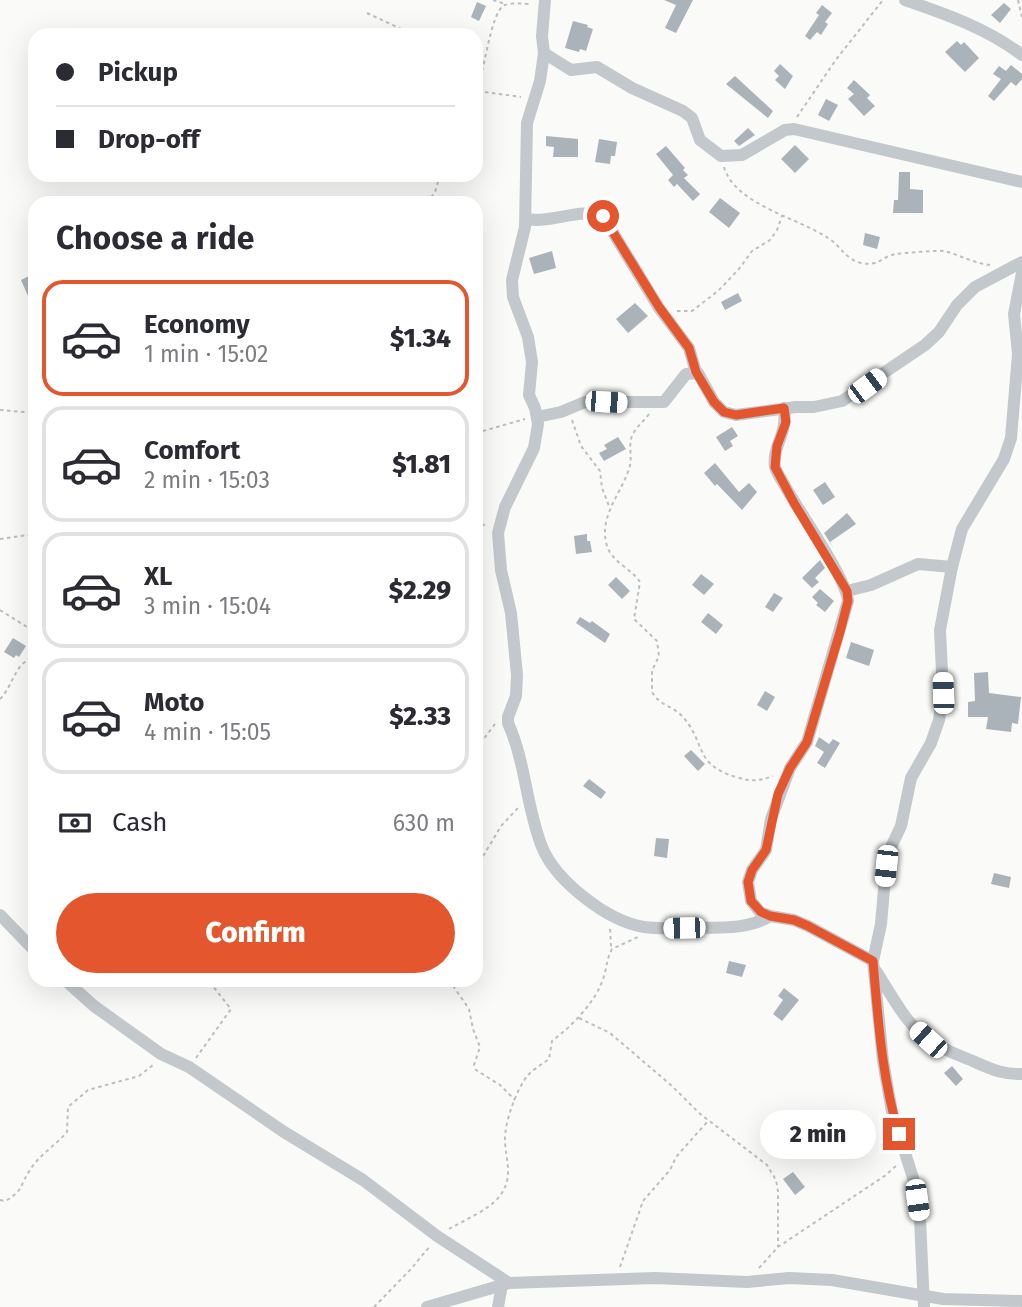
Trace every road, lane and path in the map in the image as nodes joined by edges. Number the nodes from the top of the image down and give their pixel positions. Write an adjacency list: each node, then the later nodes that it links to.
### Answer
1 (493, 0): 6 (path)
2 (883, 0): 15 (path)
3 (905, 0): 11 (street)
4 (1018, 0): 8 (path)
5 (544, 3): 6 (path); 10 (street)
6 (507, 5): 12 (path)
7 (368, 13): 9 (path)
8 (1022, 17)
9 (399, 28)
10 (544, 53): 14 (street); 16 (street)
11 (1022, 55)
12 (483, 62)
13 (483, 92): 14 (path)
14 (534, 98): 19 (street)
15 (785, 130): 16 (street); 17 (street)
16 (721, 156): 18 (path)
17 (1022, 182)
18 (782, 215): 20 (path); 21 (path)
19 (526, 219): 21 (street); 28 (street)
20 (1019, 267): 24 (street); 33 (street)
21 (659, 307): 22 (street)
22 (696, 372): 23 (street); 24 (street)
23 (657, 404): 25 (street); 30 (path)
24 (784, 408): 34 (street)
25 (569, 410): 28 (street); 30 (path)
26 (0, 411): 27 (path)
27 (28, 413)
28 (537, 418): 29 (path); 39 (street)
29 (483, 431)
30 (609, 508): 41 (path)
31 (28, 535): 32 (path)
32 (0, 539)
33 (952, 567): 34 (street); 50 (street)
34 (847, 591): 41 (street)
35 (0, 610): 36 (path)
36 (28, 628)
37 (28, 659): 38 (path)
38 (0, 699)
39 (514, 703): 40 (path); 42 (street)
40 (483, 740)
41 (790, 768): 46 (street)
42 (528, 793): 43 (path); 44 (street)
43 (483, 856)
44 (610, 914): 47 (street); 49 (path)
45 (0, 915): 48 (street)
46 (770, 916): 47 (street); 50 (street)
47 (641, 926): 49 (path)
48 (28, 944)
49 (612, 949): 54 (path)
50 (874, 965): 57 (street); 60 (street)
51 (73, 987): 55 (street)
52 (214, 987): 56 (path)
53 (454, 987): 58 (path)
54 (578, 1017): 58 (path); 59 (path)
55 (162, 1054): 56 (street); 61 (path)
56 (190, 1068): 62 (street)
57 (1022, 1074)
58 (515, 1101): 62 (path)
59 (709, 1121): 63 (path); 64 (path)
60 (906, 1157): 63 (path); 68 (street)
61 (0, 1200)
62 (438, 1237): 66 (street); 69 (path)
63 (778, 1247): 65 (path)
64 (615, 1279): 65 (street); 66 (street)
65 (747, 1282): 68 (street)
66 (506, 1284): 70 (street); 71 (street)
67 (1022, 1301): 68 (street)
68 (924, 1302)
69 (374, 1307)
70 (428, 1307)
71 (498, 1307)

